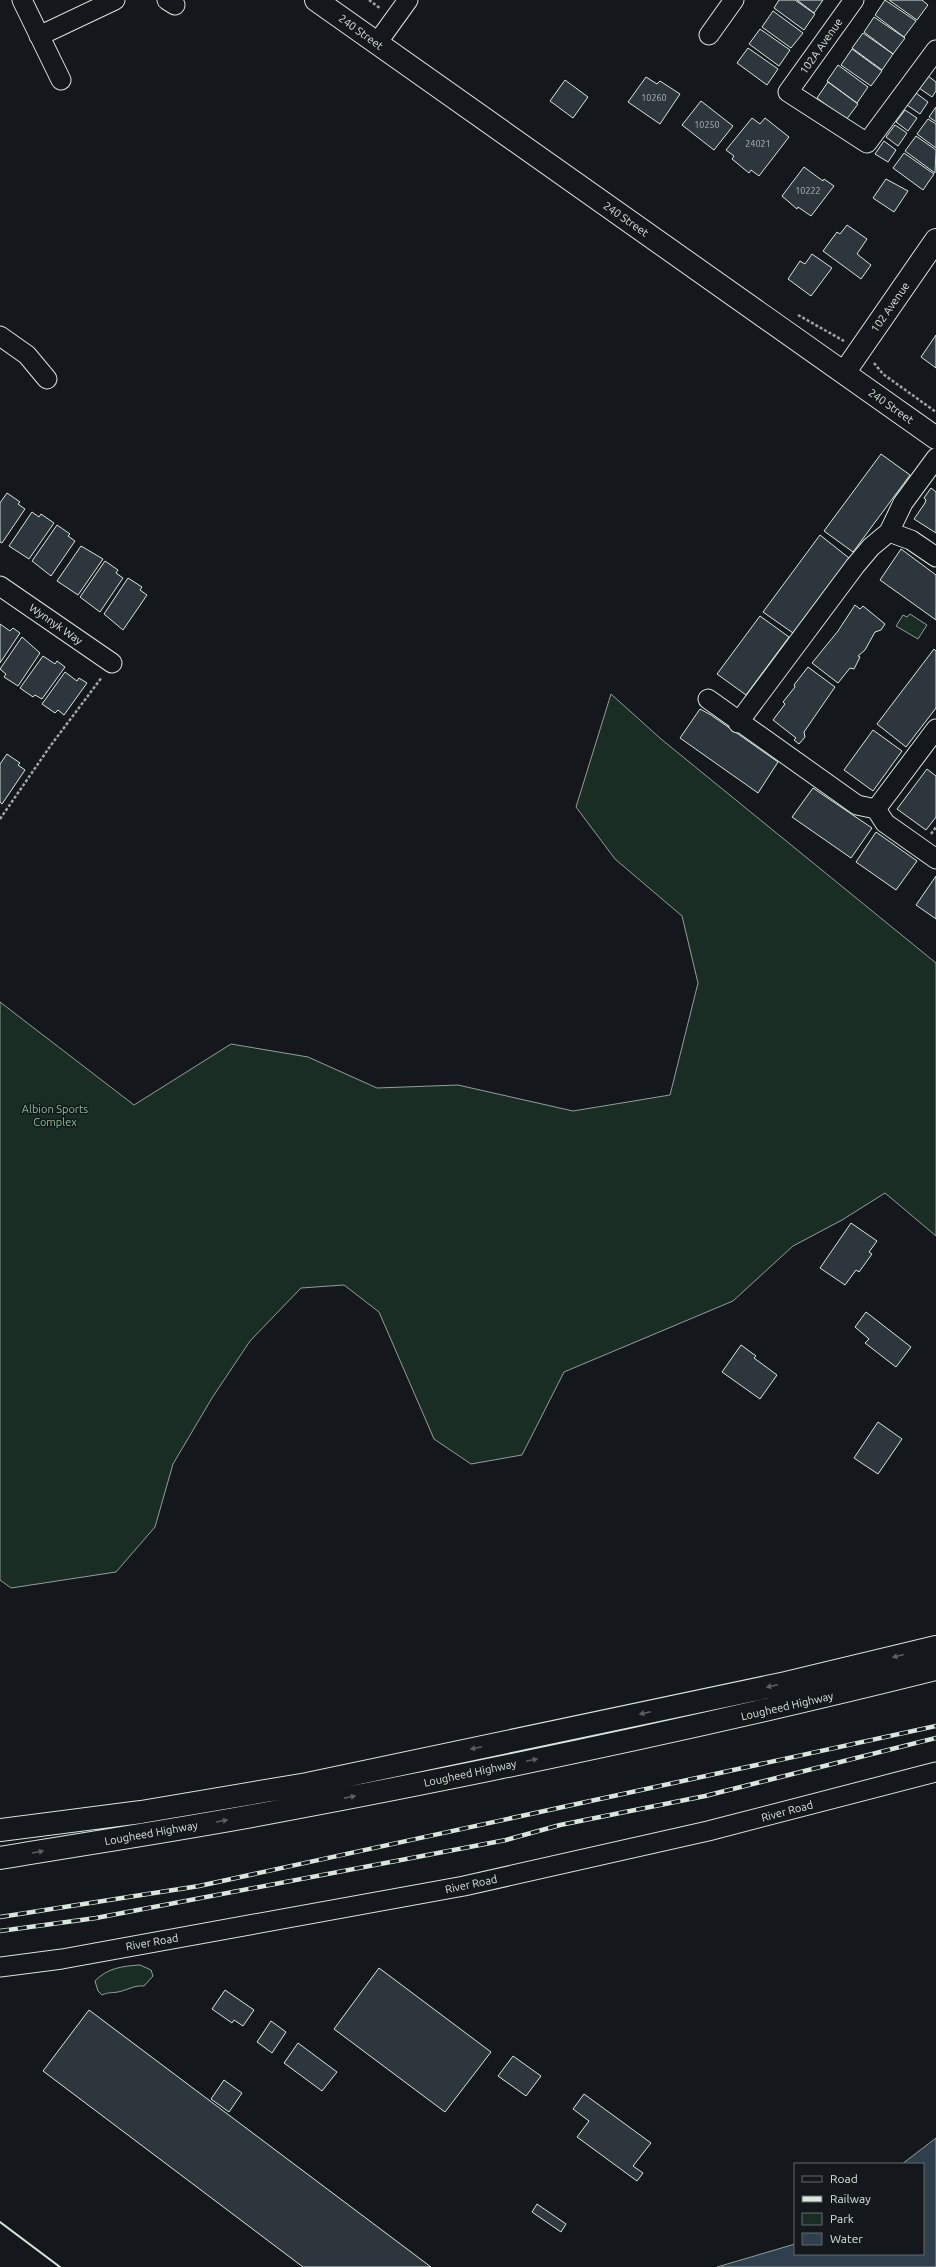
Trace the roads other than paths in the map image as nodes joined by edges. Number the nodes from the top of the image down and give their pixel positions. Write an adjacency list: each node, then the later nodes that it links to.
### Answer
1 (22, 0): 8 (street)
2 (115, 0): 8 (street)
3 (316, 0): 9 (main road, 240 Street)
4 (408, 0): 9 (street)
5 (734, 0): 7 (street)
6 (854, 0): 10 (street, 102A Avenue)
7 (709, 35)
8 (39, 36): 11 (street)
9 (377, 43): 14 (main road, 240 Street)
10 (936, 50)
11 (60, 80)
12 (936, 240): 14 (main road, 102 Avenue)
13 (0, 336): 15 (street)
14 (844, 373): 16 (main road, 240 Street)
15 (47, 379)
16 (936, 438)
17 (936, 458): 18 (street)
18 (889, 532): 19 (street); 23 (street)
19 (936, 557)
20 (0, 586): 21 (street, Wynnyk Way)
21 (112, 663)
22 (708, 699): 23 (street)
23 (738, 722): 25 (street)
24 (936, 729): 25 (street)
25 (876, 810): 26 (street)
26 (936, 859)
27 (936, 1647): 30 (main road, Lougheed Highway, one-way to 30)
28 (936, 1669): 31 (main road, Lougheed Highway, one-way to 28)
29 (936, 1772): 32 (street, River Road)
30 (0, 1830)
31 (0, 1858)
32 (0, 1967)

